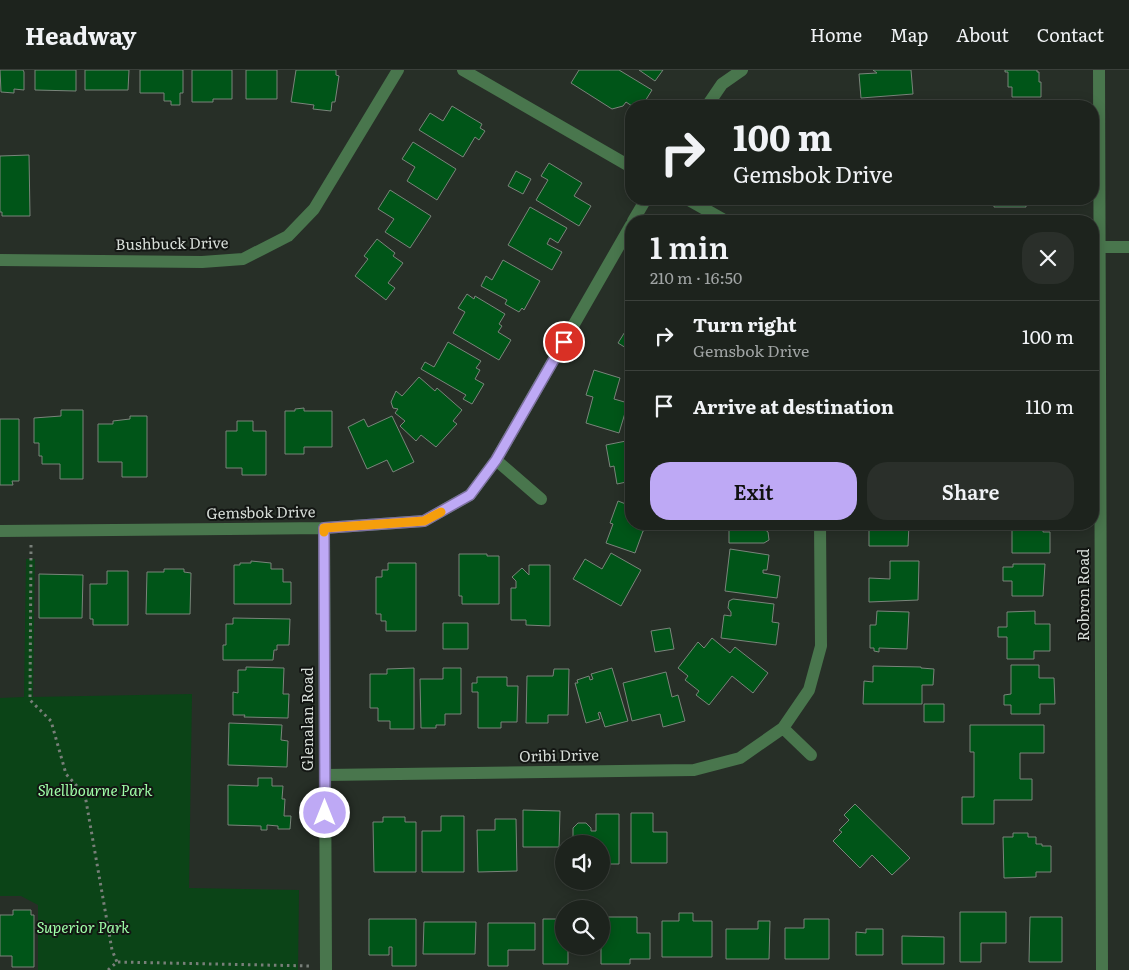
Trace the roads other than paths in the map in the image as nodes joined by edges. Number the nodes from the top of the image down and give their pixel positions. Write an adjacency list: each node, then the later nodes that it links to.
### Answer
1 (398, 70): 13 (street, Bushbuck Drive)
2 (463, 70): 7 (street)
3 (742, 70): 5 (street)
4 (1099, 70): 6 (street, Robron Road)
5 (711, 100)
6 (1098, 100)
7 (625, 164)
8 (698, 205): 9 (street)
9 (715, 215)
10 (625, 235): 14 (street, Gemsbok Drive)
11 (1099, 247): 12 (street)
12 (1129, 247)
13 (0, 260)
14 (496, 460): 15 (street); 16 (street, Gemsbok Drive)
15 (541, 499)
16 (324, 528): 19 (street, Gemsbok Drive); 22 (street, Glenalan Road)
17 (820, 530): 20 (street, Oribi Drive)
18 (1098, 530): 24 (street, Robron Road)
19 (0, 531)
20 (782, 728): 21 (street); 22 (street, Oribi Drive)
21 (811, 755)
22 (325, 775): 23 (street, Glenalan Road)
23 (326, 968)
24 (1102, 970)

